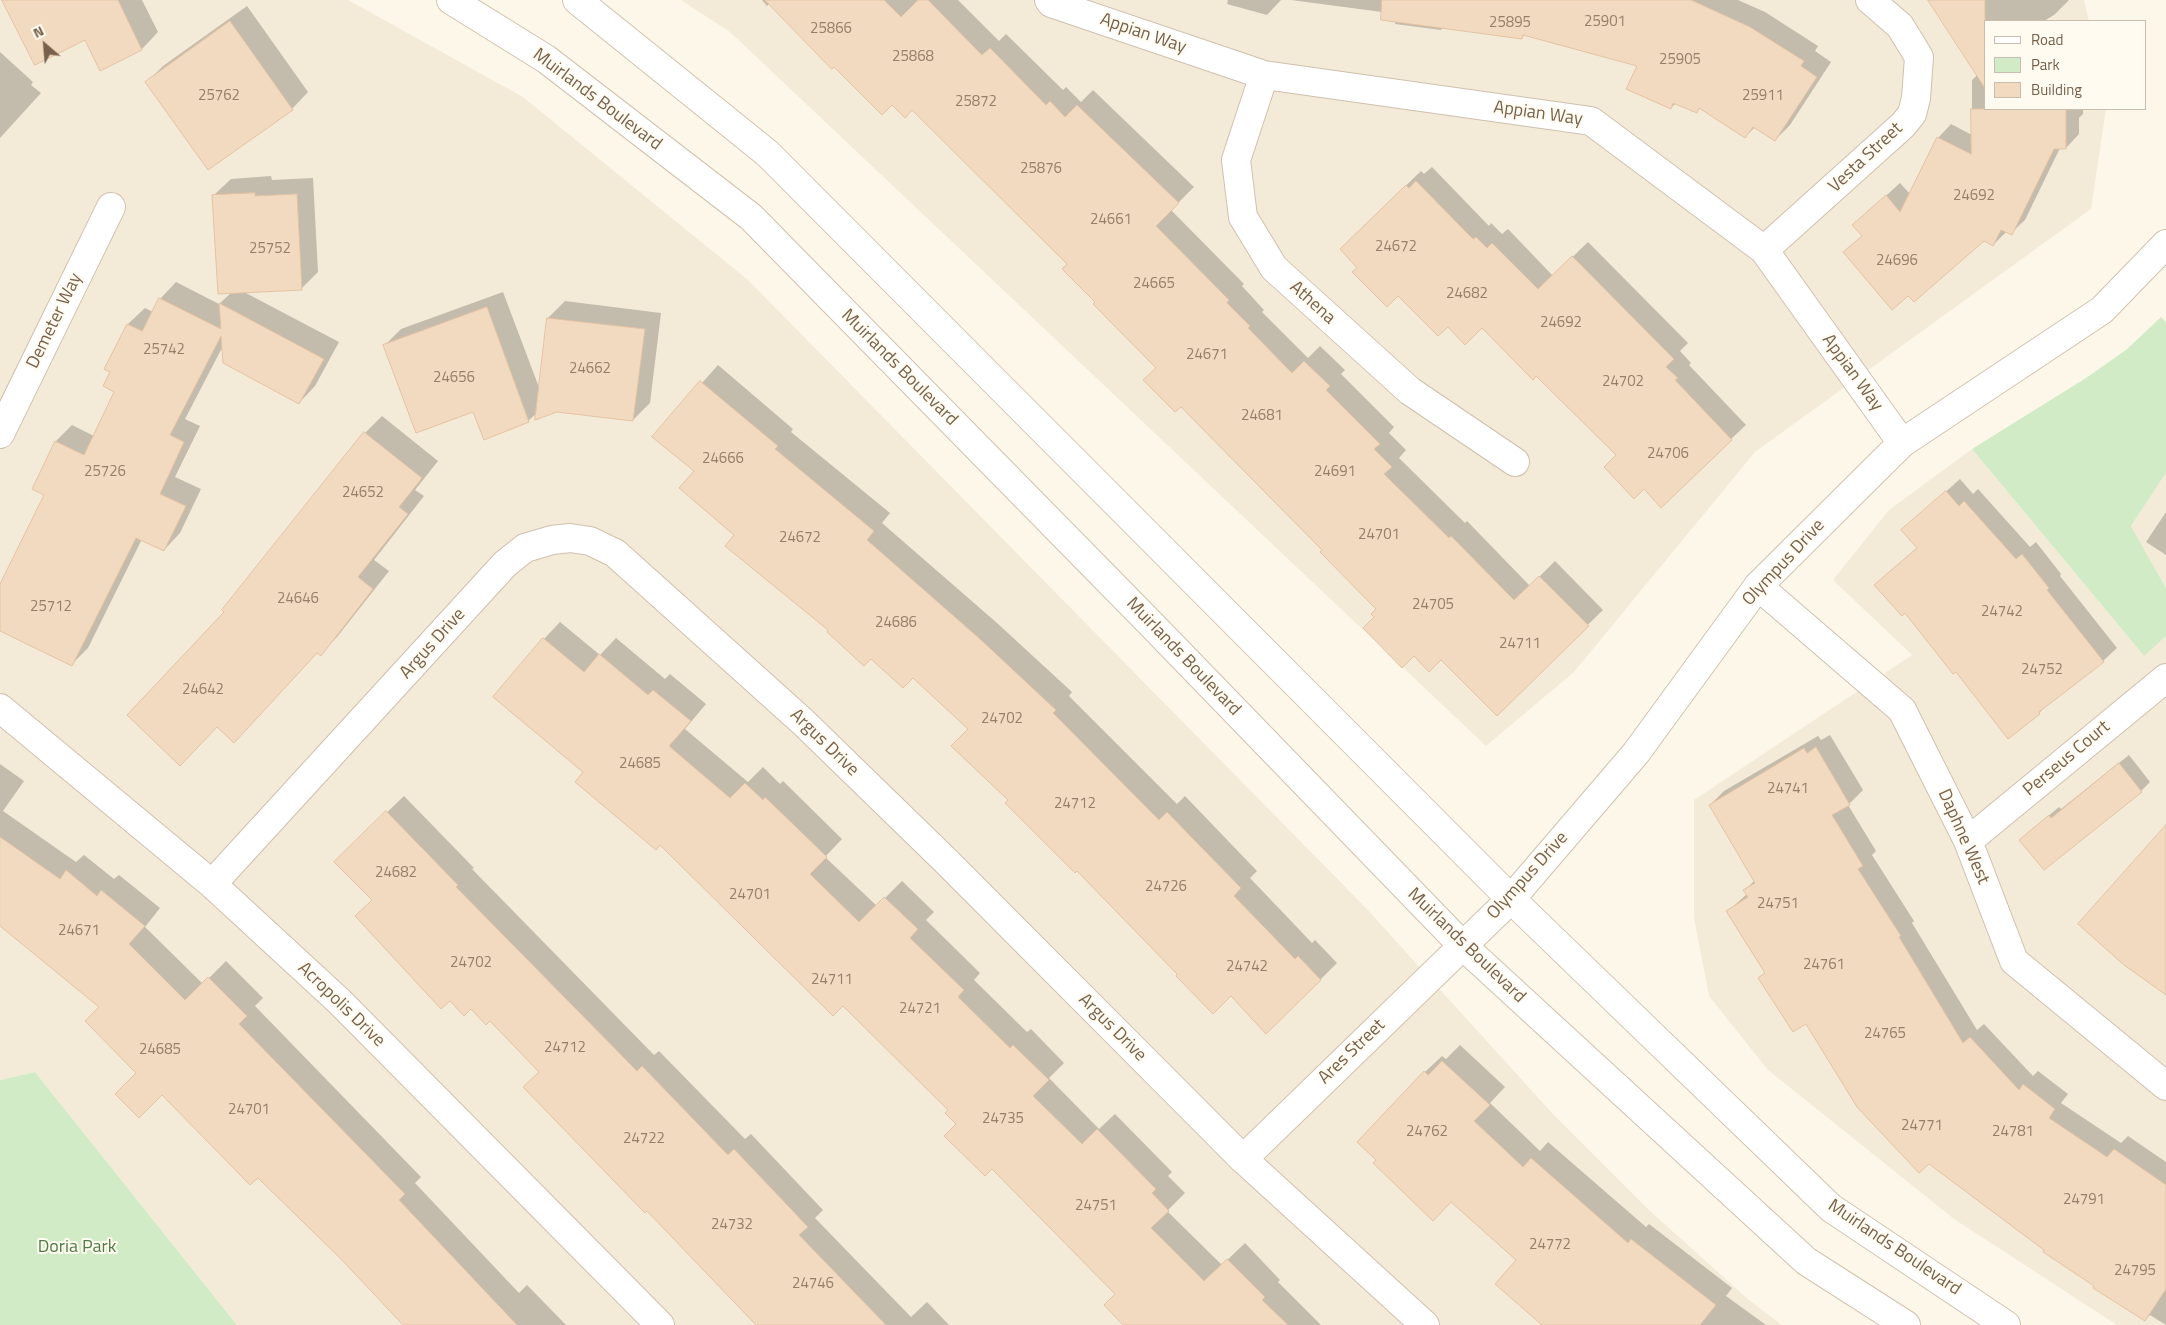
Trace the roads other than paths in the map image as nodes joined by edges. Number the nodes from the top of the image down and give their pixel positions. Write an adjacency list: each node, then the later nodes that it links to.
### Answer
1 (451, 0): 18 (street, Muirlands Boulevard)
2 (577, 0): 17 (street, Muirlands Boulevard)
3 (1049, 0): 5 (street, Appian Way)
4 (1870, 0): 8 (street, Vesta Street)
5 (1264, 75): 8 (street, Appian Way); 11 (street, Athena)
6 (110, 207): 9 (street, Demeter Way)
7 (2166, 244): 10 (street, Olympus Drive)
8 (1764, 250): 10 (street, Appian Way)
9 (0, 434)
10 (1902, 442): 12 (street, Olympus Drive)
11 (1515, 462)
12 (1758, 586): 15 (street, Daphne West); 17 (street, Olympus Drive)
13 (2166, 678): 15 (street, Perseus Court)
14 (0, 708): 16 (street, Acropolis Drive)
15 (1968, 841): 19 (street, Daphne West)
16 (212, 884): 20 (street, Argus Drive); 21 (street, Acropolis Drive)
17 (1512, 899): 18 (street, Olympus Drive); 24 (street, Muirlands Boulevard)
18 (1462, 945): 20 (street, Ares Street); 23 (street, Muirlands Boulevard)
19 (2166, 1086)
20 (1242, 1159): 22 (street, Argus Drive)
21 (660, 1325)
22 (1425, 1325)
23 (1906, 1325)
24 (2006, 1325)

